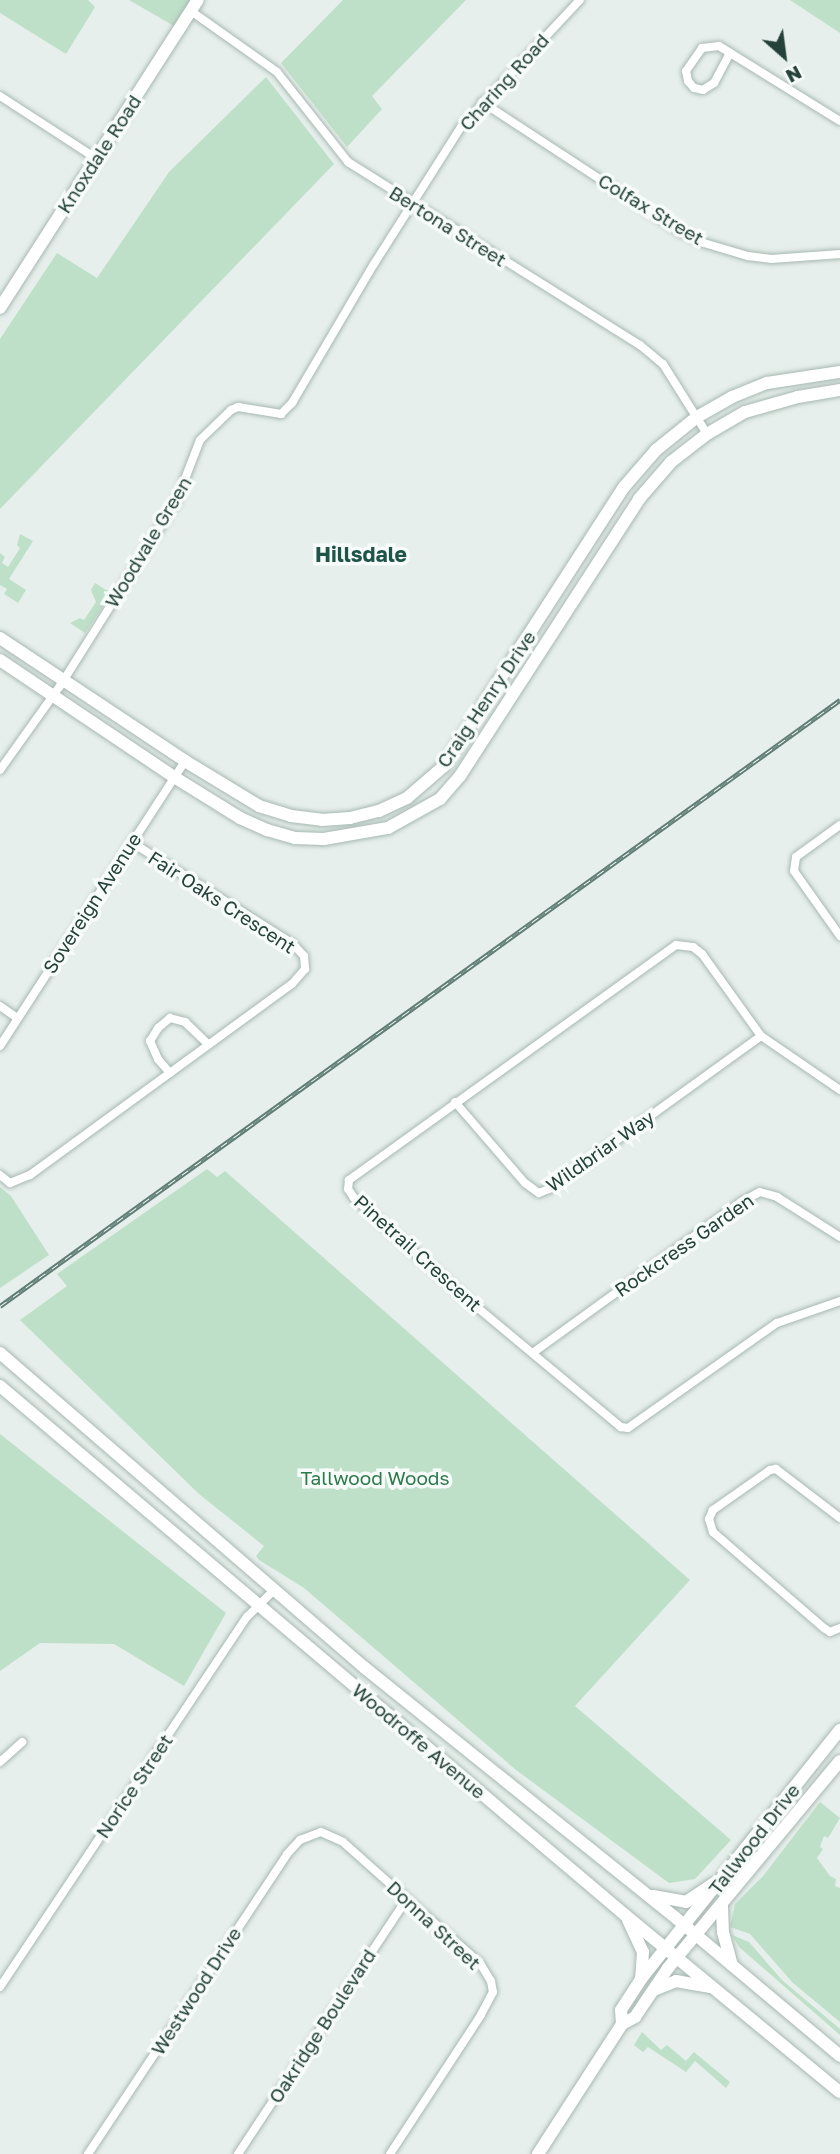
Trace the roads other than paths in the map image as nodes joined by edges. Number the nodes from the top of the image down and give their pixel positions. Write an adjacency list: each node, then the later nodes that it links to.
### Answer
1 (580, 0): 5 (street, Charing Road)
2 (195, 6): 7 (street, Knoxdale Road); 8 (street, Bertona Street)
3 (730, 53): 3 (street); 6 (street)
4 (0, 96): 7 (street)
5 (482, 102): 8 (street, Charing Road); 9 (street, Colfax Street)
6 (840, 121)
7 (97, 159): 10 (street, Knoxdale Road)
8 (412, 204): 13 (street, Bertona Street); 17 (street, Woodvale Green)
9 (840, 254)
10 (0, 308)
11 (840, 372): 13 (street, Craig Henry Drive)
12 (840, 390): 14 (street, Craig Henry Drive)
13 (697, 417): 14 (street, Bertona Street); 19 (street, Craig Henry Drive)
14 (707, 434): 21 (street, Craig Henry Drive)
15 (0, 638): 17 (street, Craig Henry Drive)
16 (0, 660): 18 (street, Craig Henry Drive)
17 (63, 681): 18 (street); 19 (street, Craig Henry Drive)
18 (53, 697): 20 (street); 21 (street, Craig Henry Drive)
19 (185, 761): 21 (street, Sovereign Avenue)
20 (0, 770)
21 (174, 777): 23 (street, Sovereign Avenue)
22 (840, 825): 24 (street)
23 (131, 842): 26 (street, Sovereign Avenue); 28 (street, Fair Oaks Crescent)
24 (840, 936)
25 (0, 1006): 26 (street)
26 (17, 1018): 29 (street, Sovereign Avenue)
27 (761, 1036): 31 (street, Pinetrail Crescent); 32 (street, Wildbriar Way); 32 (street, Pinetrail Crescent)
28 (208, 1044): 30 (street, Fair Oaks Crescent); 30 (street)
29 (0, 1046)
30 (170, 1073): 33 (street, Fair Oaks Crescent)
31 (840, 1090)
32 (455, 1102): 36 (street, Pinetrail Crescent)
33 (0, 1175)
34 (840, 1237): 36 (street, Rockcress Garden)
35 (840, 1301): 36 (street, Pinetrail Crescent)
36 (534, 1352)
37 (0, 1353): 38 (street, Woodroffe Avenue)
38 (20, 1371): 39 (street); 41 (street, Woodroffe Avenue)
39 (1, 1387): 42 (street, Woodroffe Avenue)
40 (840, 1518): 43 (street)
41 (274, 1590): 42 (street, Norice Street); 50 (street, Woodroffe Avenue)
42 (258, 1606): 53 (street, Woodroffe Avenue); 60 (street, Norice Street)
43 (840, 1628)
44 (840, 1730): 49 (street, Tallwood Drive)
45 (22, 1742): 47 (street)
46 (840, 1761): 52 (street, Tallwood Drive)
47 (0, 1762)
48 (311, 1834): 51 (street, Donna Street); 66 (street, Westwood Drive)
49 (730, 1871): 50 (street); 54 (street, Tallwood Drive)
50 (648, 1895): 54 (street, Woodroffe Avenue)
51 (407, 1899): 67 (street, Oakridge Boulevard); 68 (street, Donna Street)
52 (722, 1906): 55 (street, Tallwood Drive); 58 (street)
53 (625, 1915): 56 (street, Woodroffe Avenue); 59 (street)
54 (685, 1926): 55 (street, Woodroffe Avenue); 56 (street, Tallwood Drive)
55 (697, 1936): 57 (street, Tallwood Drive); 58 (street, Woodroffe Avenue)
56 (666, 1947): 57 (street, Woodroffe Avenue); 59 (street, Tallwood Drive)
57 (678, 1956): 61 (street, Woodroffe Avenue); 62 (street, Tallwood Drive)
58 (732, 1965): 64 (street, Woodroffe Avenue)
59 (641, 1979): 63 (street, Tallwood Drive)
60 (0, 1987)
61 (713, 1987): 62 (street); 65 (street, Woodroffe Avenue)
62 (651, 1992): 63 (street, Tallwood Drive)
63 (622, 2024): 69 (street)
64 (840, 2056)
65 (840, 2092)
66 (88, 2154)
67 (238, 2154)
68 (390, 2154)
69 (538, 2154)

